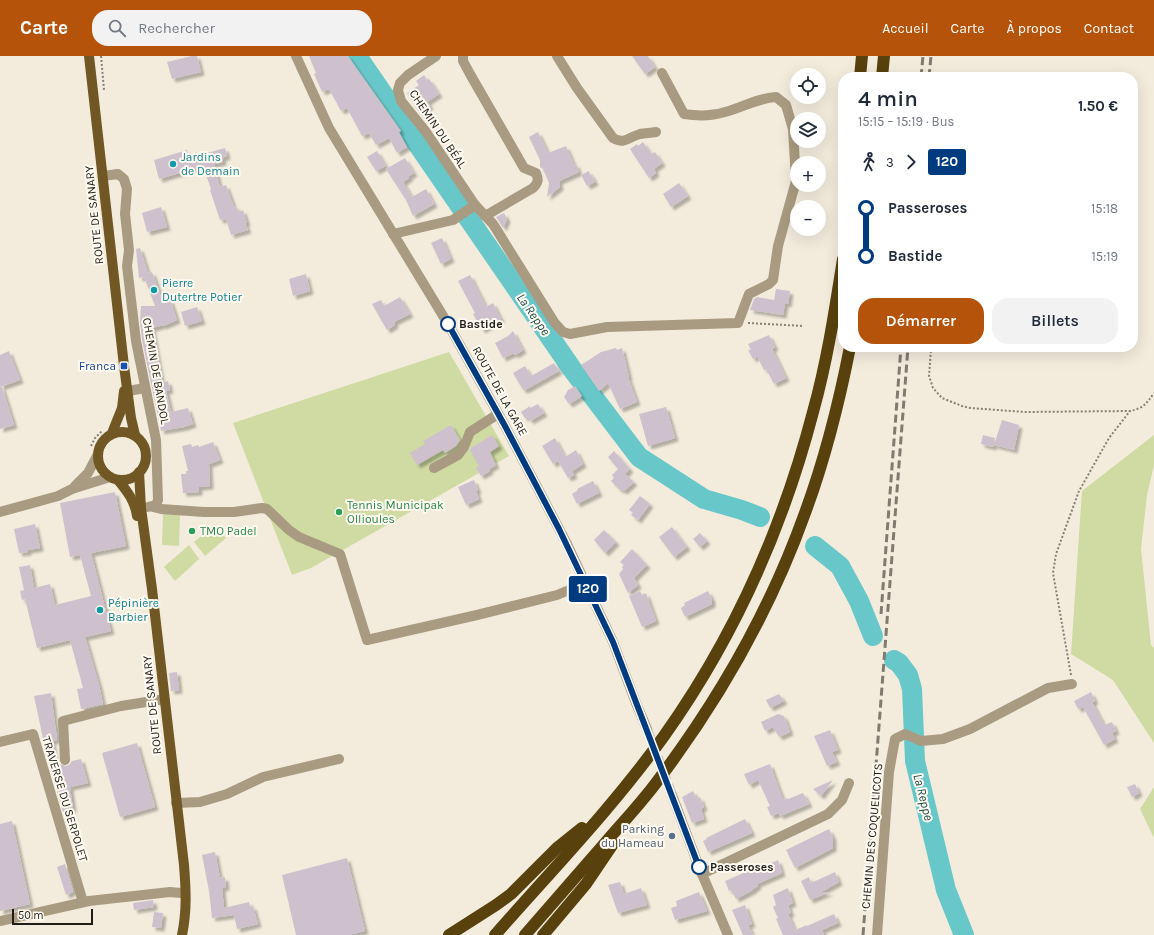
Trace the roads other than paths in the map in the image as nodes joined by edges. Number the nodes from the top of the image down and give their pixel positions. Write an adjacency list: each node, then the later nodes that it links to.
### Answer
1 (89, 56): 12 (main road, ROUTE DE SANARY)
2 (296, 56): 15 (street, ROUTE DE LA GARE)
3 (436, 56): 13 (street, CHEMIN DU BÉAL)
4 (462, 56): 14 (street)
5 (557, 56): 11 (street)
6 (862, 56): 8 (highway)
7 (884, 56): 9 (highway)
8 (860, 72)
9 (882, 72)
10 (662, 73): 14 (street, CHEMIN DU BÉAL)
11 (656, 132)
12 (103, 176): 18 (main road, ROUTE DE SANARY); 19 (street, CHEMIN DE BANDOL)
13 (475, 205): 14 (street, CHEMIN DU BÉAL); 15 (street)
14 (485, 216)
15 (394, 234): 21 (street, ROUTE DE LA GARE)
16 (838, 287): 43 (highway)
17 (849, 352): 42 (highway)
18 (125, 370): 20 (main road, ROUTE DE SANARY); 22 (main road, ROUTE DE SANARY)
19 (145, 388): 20 (street); 29 (street, CHEMIN DE BANDOL)
20 (128, 391): 23 (main road, ROUTE DE SANARY)
21 (498, 414): 25 (street); 32 (street, ROUTE DE LA GARE)
22 (108, 431): 23 (main road); 24 (main road, ROUTE DE SANARY)
23 (135, 436): 26 (main road, ROUTE DE SANARY)
24 (94, 451): 27 (main road, ROUTE DE SANARY); 28 (street)
25 (434, 468)
26 (140, 472): 27 (main road); 30 (main road, ROUTE DE SANARY)
27 (114, 478): 28 (street); 34 (main road, ROUTE DE SANARY)
28 (72, 489): 31 (street)
29 (153, 507): 30 (street); 32 (street)
30 (141, 508): 41 (main road, ROUTE DE SANARY)
31 (0, 512)
32 (586, 583): 35 (street, ROUTE DE LA GARE)
33 (1072, 684): 55 (street, CHEMIN DES COQUELICOTS)
34 (159, 700): 38 (street); 45 (main road, ROUTE DE SANARY)
35 (647, 729)
36 (0, 742): 46 (street, TRAVERSE DU SERPOLET)
37 (339, 759): 41 (street)
38 (65, 760)
39 (849, 783): 44 (street)
40 (672, 795): 44 (street)
41 (176, 804): 49 (main road, ROUTE DE SANARY)
42 (639, 804): 52 (highway); 53 (highway)
43 (602, 813): 50 (highway); 51 (highway)
44 (702, 874): 54 (street)
45 (181, 893): 46 (street); 48 (main road, ROUTE DE SANARY)
46 (83, 902): 47 (street)
47 (0, 921)
48 (177, 935)
49 (182, 935)
50 (449, 935)
51 (495, 935)
52 (524, 935)
53 (543, 935)
54 (728, 935)
55 (877, 935)

